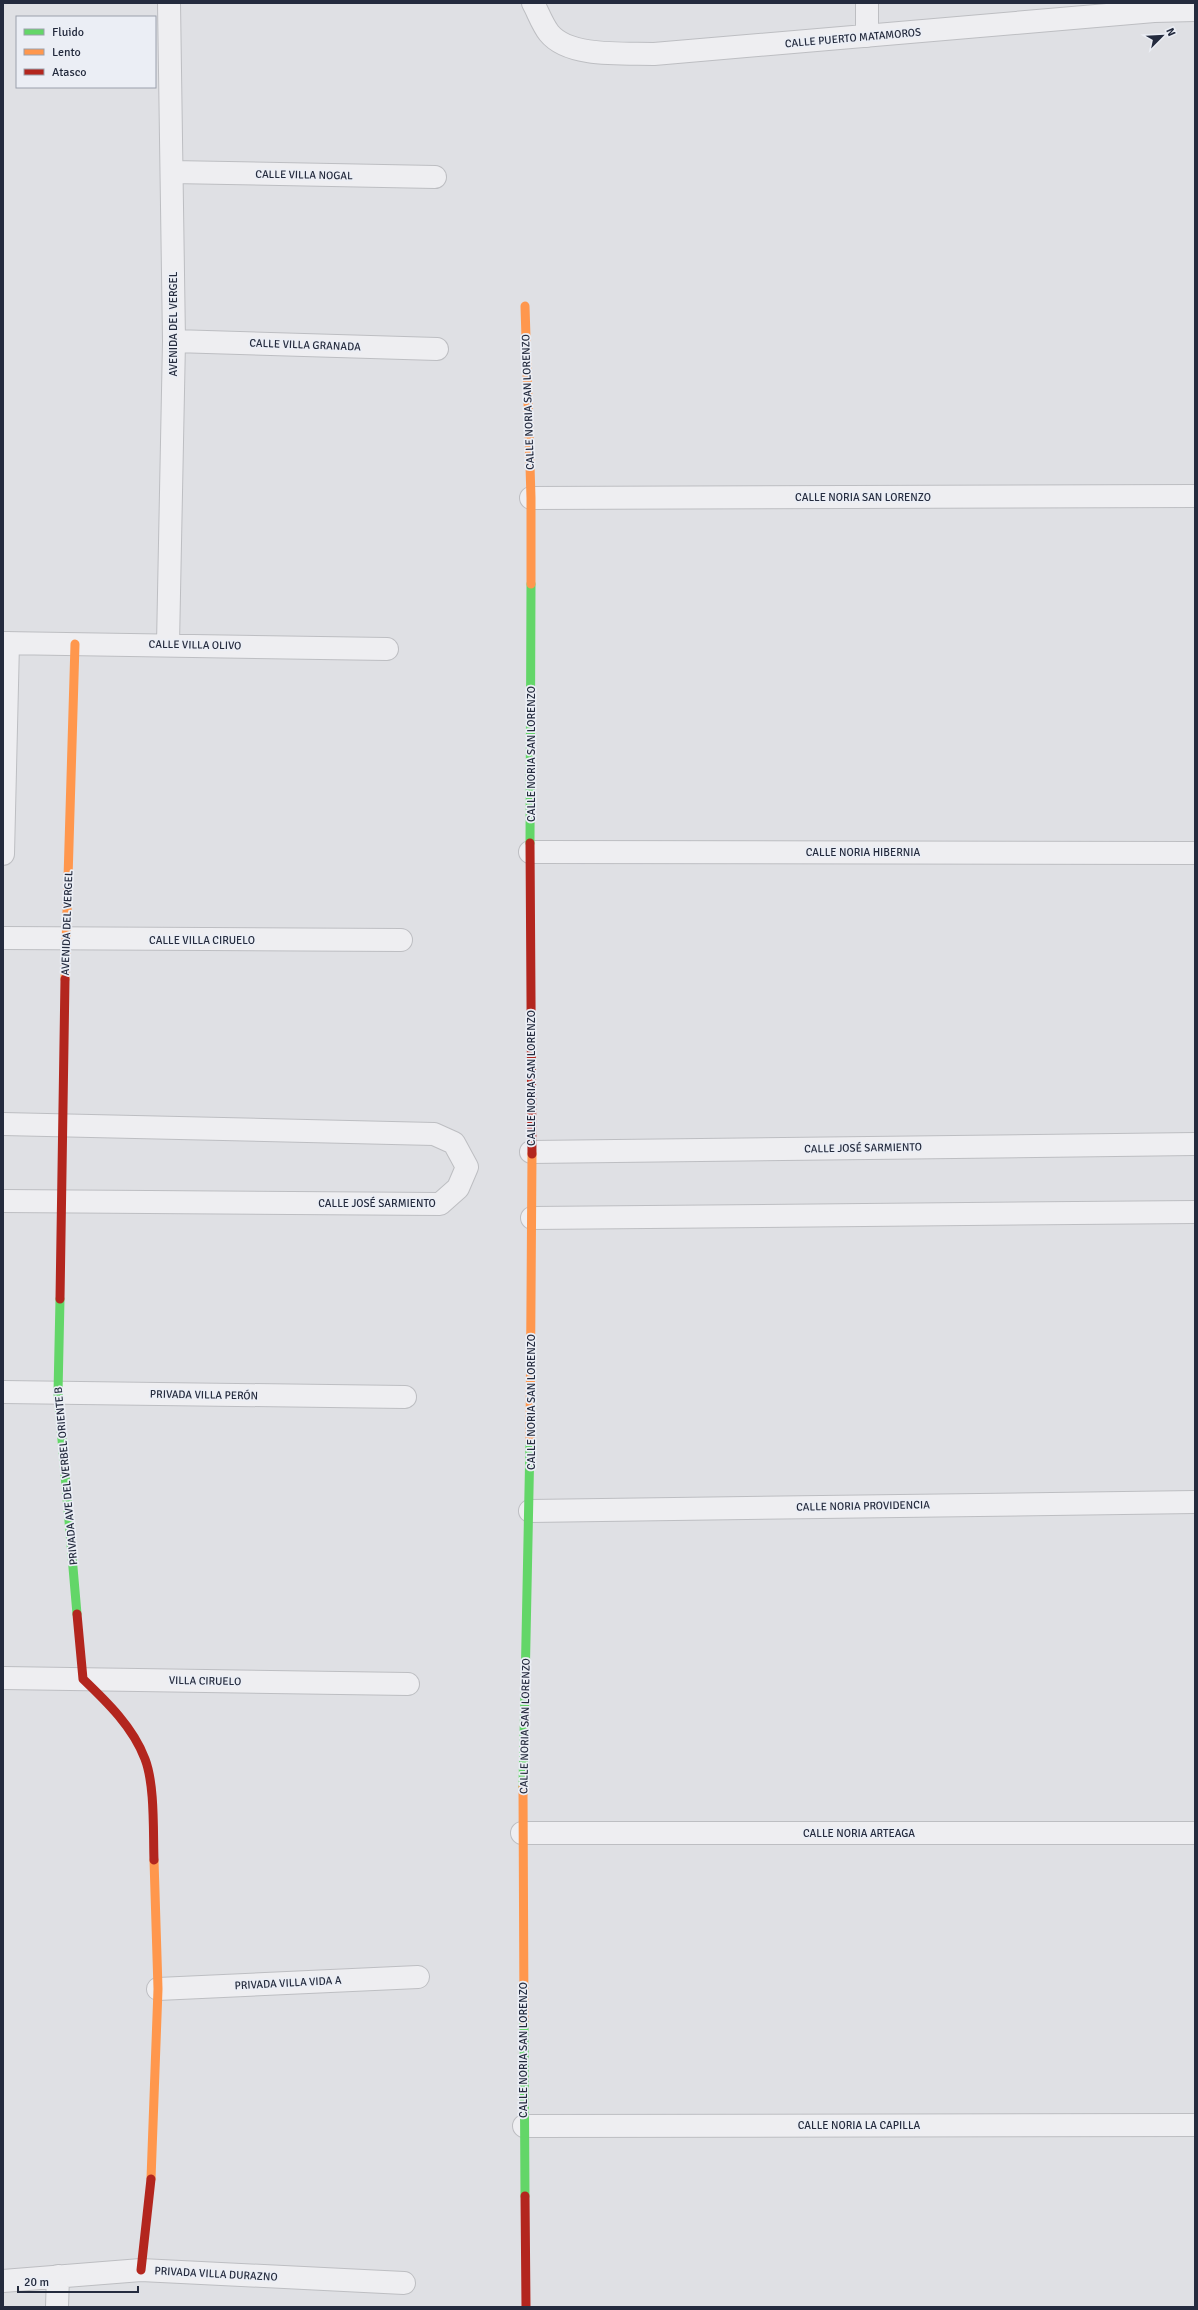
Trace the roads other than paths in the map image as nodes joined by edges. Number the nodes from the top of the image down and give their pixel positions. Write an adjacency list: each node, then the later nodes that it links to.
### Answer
1 (169, 3): 7 (street, AVENIDA DEL VERGEL)
2 (533, 3): 6 (street, CALLE PUERTO MATAMOROS)
3 (867, 3): 6 (street)
4 (1154, 7): 5 (street, CALLE PUERTO MATAMOROS); 6 (street, CALLE PUERTO MATAMOROS)
5 (1195, 10)
6 (867, 36)
7 (172, 172): 8 (street, CALLE VILLA NOGAL); 10 (street, AVENIDA DEL VERGEL)
8 (435, 177)
9 (525, 306): 13 (street, CALLE NORIA SAN LORENZO)
10 (174, 341): 11 (street, CALLE VILLA GRANADA); 16 (street, AVENIDA DEL VERGEL)
11 (437, 349)
12 (1195, 496): 13 (street, CALLE NORIA SAN LORENZO)
13 (532, 498): 18 (street, CALLE NORIA SAN LORENZO)
14 (5, 643): 15 (street, CALLE VILLA OLIVO); 20 (street)
15 (76, 644): 16 (street, CALLE VILLA OLIVO); 22 (street, AVENIDA DEL VERGEL)
16 (168, 644): 17 (street, CALLE VILLA OLIVO)
17 (387, 649)
18 (530, 852): 19 (street, CALLE NORIA HIBERNIA); 27 (street, CALLE NORIA SAN LORENZO)
19 (1195, 853)
20 (3, 854)
21 (3, 938): 22 (street, CALLE VILLA CIRUELO)
22 (66, 940): 23 (street, CALLE VILLA CIRUELO); 25 (street, AVENIDA DEL VERGEL)
23 (400, 940)
24 (3, 1124): 25 (street, CALLE JOSÉ SARMIENTO)
25 (62, 1125): 29 (street, AVENIDA DEL VERGEL); 29 (street, CALLE JOSÉ SARMIENTO)
26 (1195, 1144): 27 (street, CALLE JOSÉ SARMIENTO)
27 (531, 1152): 31 (street, CALLE NORIA SAN LORENZO)
28 (3, 1201): 29 (street, CALLE JOSÉ SARMIENTO)
29 (63, 1201): 33 (street, PRIVADA AVE DEL VERBEL ORIENTE B)
30 (1195, 1212): 31 (street)
31 (532, 1218): 36 (street, CALLE NORIA SAN LORENZO)
32 (3, 1392): 33 (street, PRIVADA VILLA PERÓN)
33 (58, 1394): 34 (street, PRIVADA VILLA PERÓN); 38 (street, PRIVADA AVE DEL VERBEL ORIENTE B)
34 (405, 1397)
35 (1195, 1502): 36 (street, CALLE NORIA PROVIDENCIA)
36 (530, 1511): 40 (street, CALLE NORIA SAN LORENZO)
37 (3, 1678): 38 (street, VILLA CIRUELO)
38 (83, 1679): 39 (street, VILLA CIRUELO); 43 (street)
39 (408, 1684)
40 (522, 1833): 41 (street, CALLE NORIA ARTEAGA); 45 (street, CALLE NORIA SAN LORENZO)
41 (1195, 1834)
42 (418, 1977): 43 (street, PRIVADA VILLA VIDA A)
43 (158, 1989): 46 (street)
44 (1195, 2125): 45 (street, CALLE NORIA LA CAPILLA)
45 (524, 2126): 51 (street, CALLE NORIA SAN LORENZO)
46 (141, 2270): 47 (street, PRIVADA VILLA DURAZNO); 49 (street, PRIVADA VILLA DURAZNO)
47 (58, 2276): 48 (street, PRIVADA VILLA DURAZNO); 50 (street)
48 (3, 2281)
49 (404, 2284)
50 (57, 2307)
51 (526, 2307)

